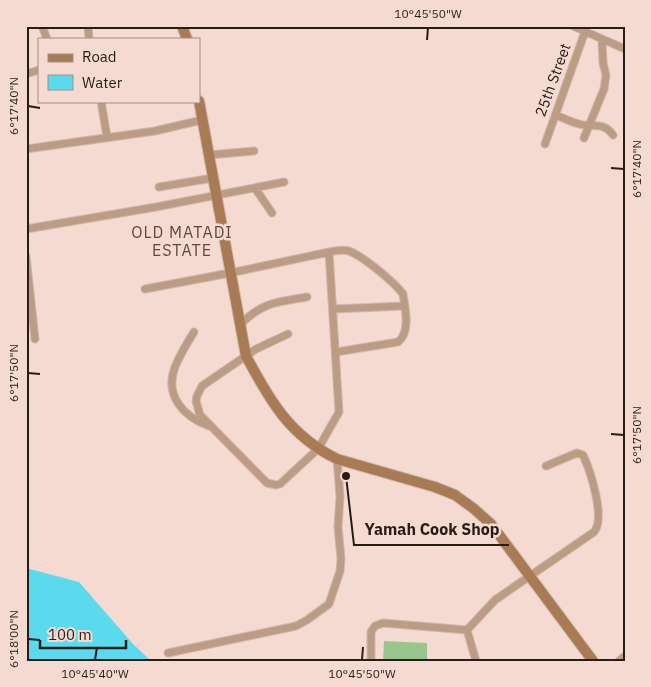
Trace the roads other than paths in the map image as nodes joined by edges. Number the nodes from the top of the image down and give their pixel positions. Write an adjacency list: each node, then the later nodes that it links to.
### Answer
1 (42, 26): 5 (street)
2 (182, 26): 6 (street)
3 (573, 26): 4 (street)
4 (586, 29): 7 (street); 13 (street, 25th Street)
5 (47, 38)
6 (187, 38)
7 (602, 40): 8 (street); 15 (street)
8 (625, 49)
9 (38, 70): 10 (street)
10 (26, 74)
11 (101, 102): 17 (street)
12 (199, 102): 14 (street)
13 (556, 115): 15 (street); 19 (street, 25th Street)
14 (202, 120): 17 (street); 22 (street)
15 (590, 125): 16 (street); 18 (street)
16 (613, 135)
17 (107, 137): 20 (street)
18 (584, 138)
19 (546, 144)
20 (26, 149)
21 (254, 151): 22 (street)
22 (209, 155): 23 (street)
23 (213, 178): 25 (street); 27 (street)
24 (284, 182): 26 (street)
25 (159, 187)
26 (255, 188): 27 (street); 28 (street)
27 (217, 195): 29 (street); 32 (street)
28 (272, 212)
29 (26, 229)
30 (329, 252): 32 (street); 35 (street); 36 (street)
31 (26, 256): 40 (street)
32 (230, 273): 33 (street); 37 (street)
33 (145, 289)
34 (307, 297): 37 (street)
35 (404, 306): 36 (street); 41 (street)
36 (333, 309): 41 (street)
37 (240, 325): 42 (street)
38 (194, 332): 43 (street)
39 (288, 334): 42 (street)
40 (35, 339)
41 (336, 352): 44 (street)
42 (246, 356): 43 (street); 44 (street)
43 (212, 427): 44 (street)
44 (318, 449): 45 (street)
45 (337, 459): 47 (street); 49 (street)
46 (546, 466): 47 (street)
47 (530, 576): 48 (street); 53 (street)
48 (467, 630): 51 (street); 52 (street)
49 (168, 654)
50 (625, 656): 54 (street)
51 (372, 661)
52 (476, 661)
53 (593, 661)
54 (618, 661)

